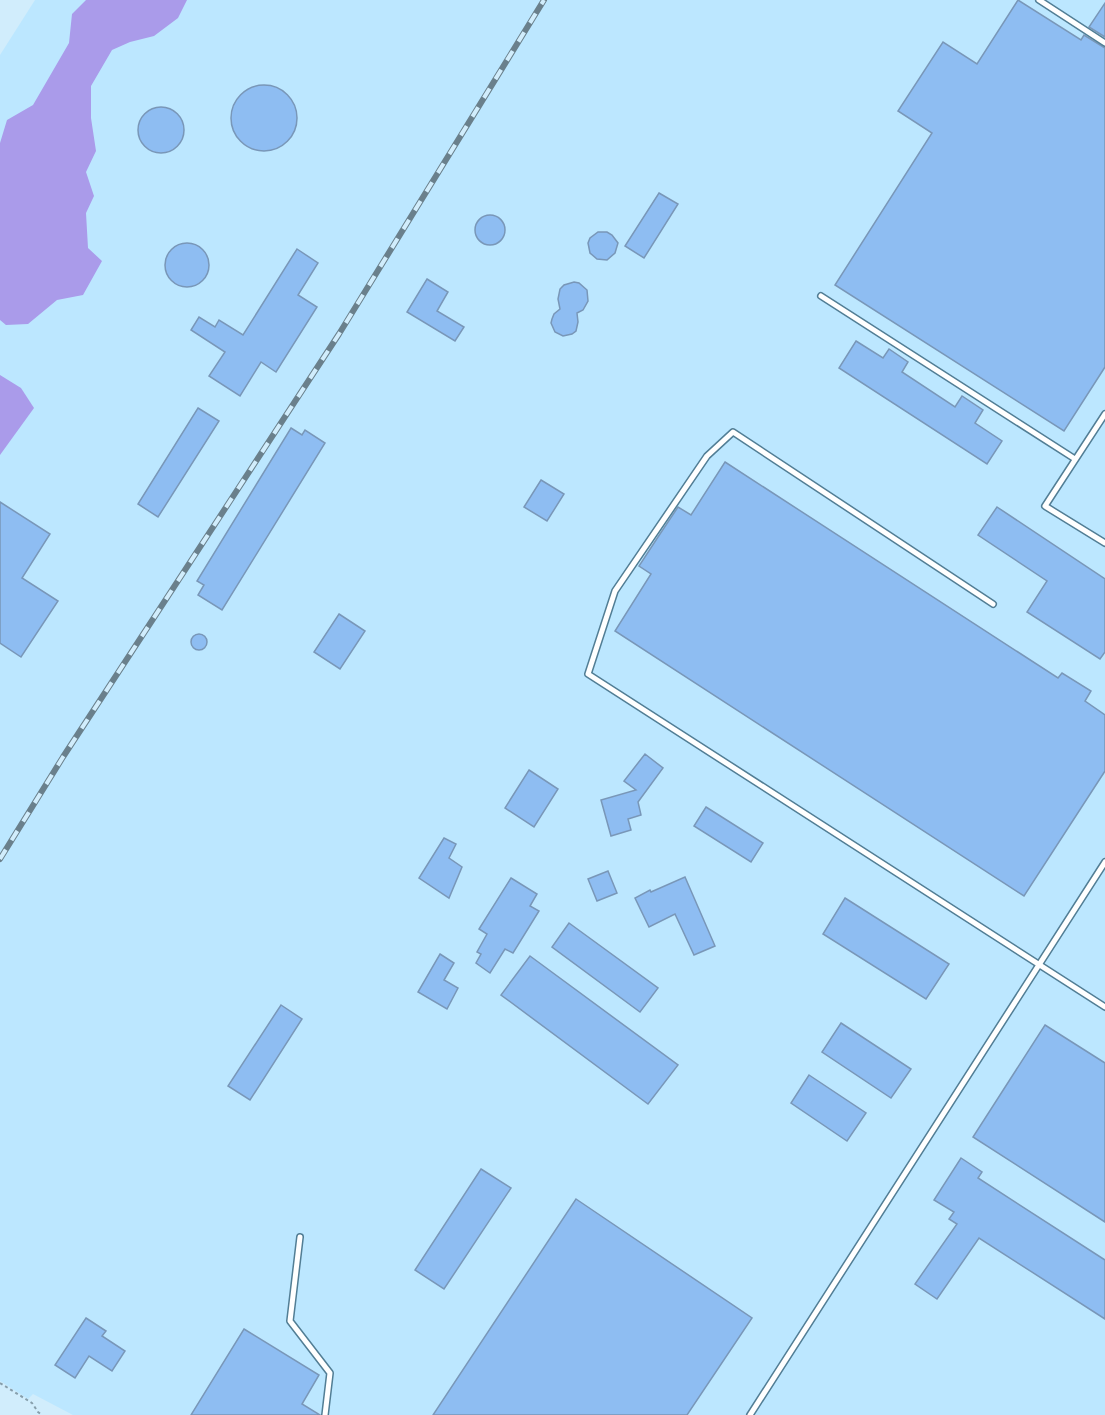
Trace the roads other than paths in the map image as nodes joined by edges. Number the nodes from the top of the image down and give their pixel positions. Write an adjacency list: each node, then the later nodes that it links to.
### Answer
1 (1039, 0): 2 (lane)
2 (1105, 43)
3 (821, 296): 5 (lane)
4 (1105, 414): 5 (lane)
5 (1076, 459): 6 (lane)
6 (1105, 543)
7 (993, 604): 9 (lane)
8 (1105, 862): 9 (lane)
9 (1039, 965): 10 (lane); 13 (lane)
10 (1105, 1007)
11 (300, 1237): 12 (lane)
12 (325, 1415)
13 (750, 1415)

